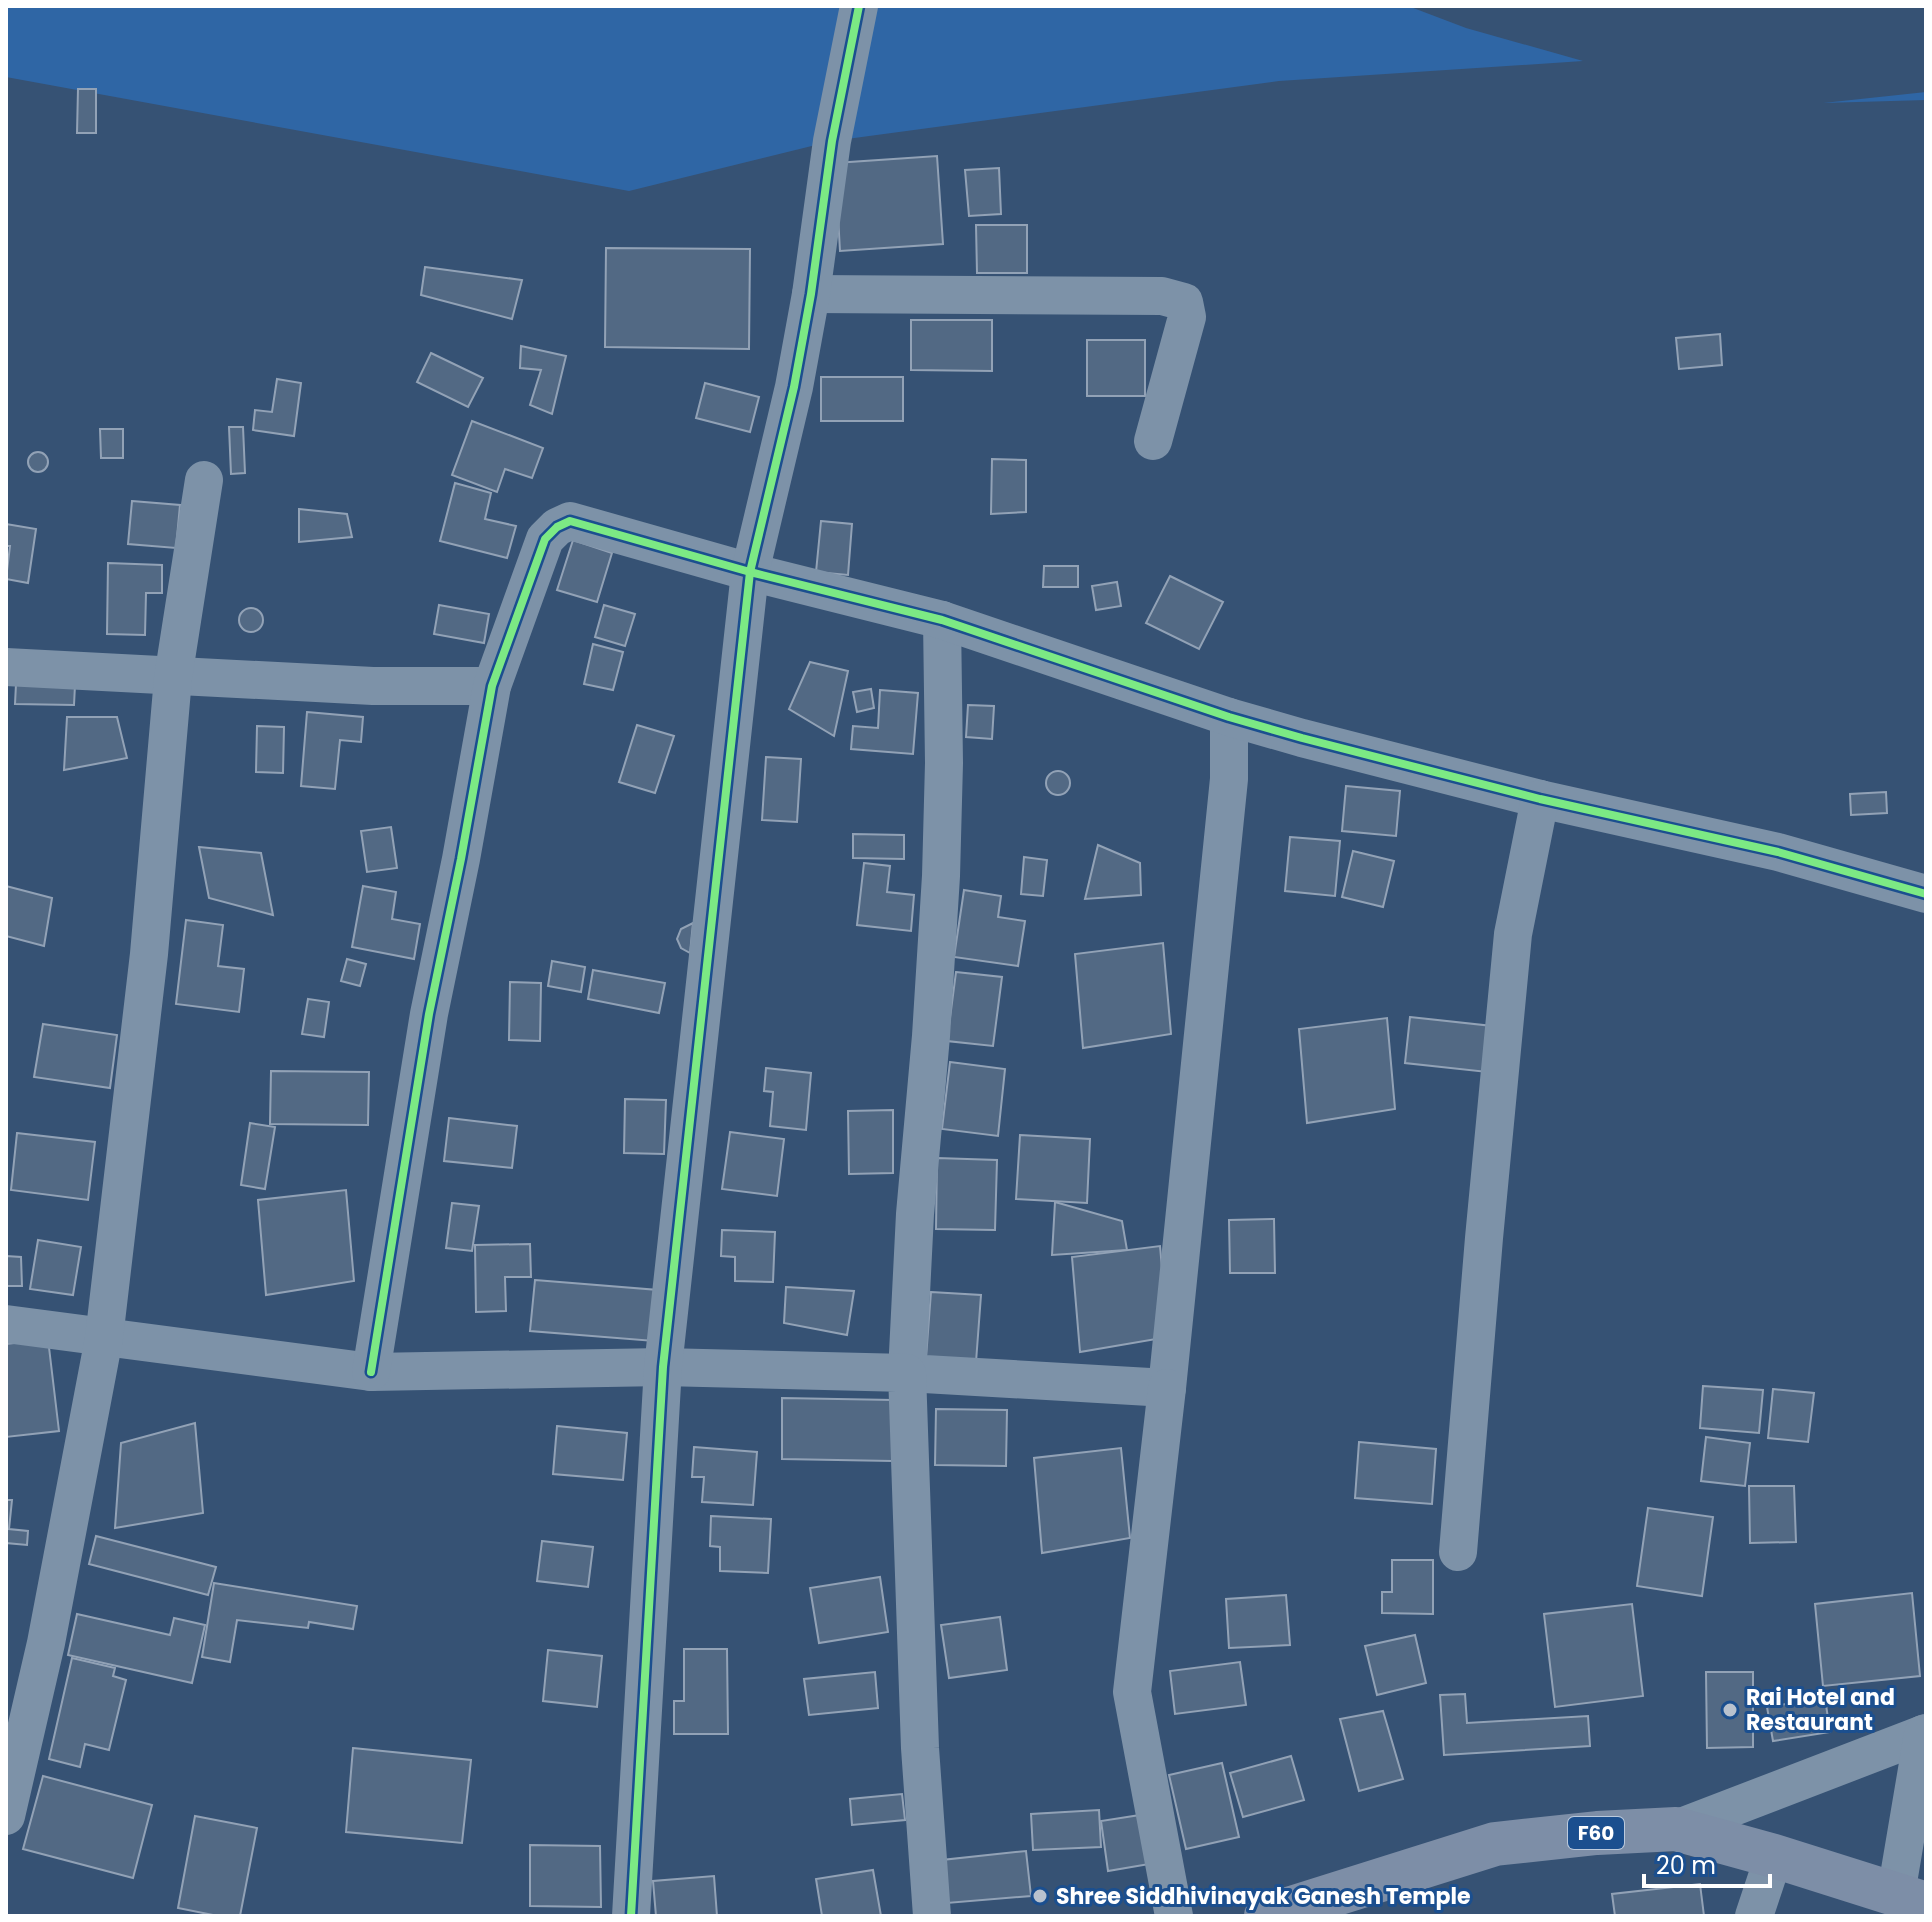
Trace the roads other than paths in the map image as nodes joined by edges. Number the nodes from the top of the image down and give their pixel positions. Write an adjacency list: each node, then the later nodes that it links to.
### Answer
1 (859, 6): 2 (street)
2 (811, 294): 3 (street); 5 (street)
3 (1153, 441)
4 (204, 480): 8 (street)
5 (750, 572): 6 (street); 9 (street); 15 (street)
6 (942, 620): 10 (street); 17 (street)
7 (6, 667): 8 (street)
8 (173, 678): 9 (street); 14 (street)
9 (492, 686): 16 (street)
10 (1229, 717): 11 (street); 18 (street)
11 (1540, 799): 12 (street); 19 (street)
12 (1926, 894)
13 (6, 1324): 14 (street)
14 (104, 1338): 16 (street); 21 (street)
15 (663, 1367): 16 (street); 17 (street); 26 (street)
16 (371, 1372)
17 (907, 1373): 18 (street); 27 (street)
18 (1167, 1388): 28 (street)
19 (1458, 1552)
20 (1925, 1733): 22 (street); 24 (street)
21 (6, 1816)
22 (1676, 1829): 23 (main road, F60); 25 (main road, F60)
23 (1774, 1856): 24 (main road, F60); 29 (street)
24 (1911, 1899)
25 (1293, 1912)
26 (631, 1916)
27 (932, 1916)
28 (1174, 1916)
29 (1754, 1916)

